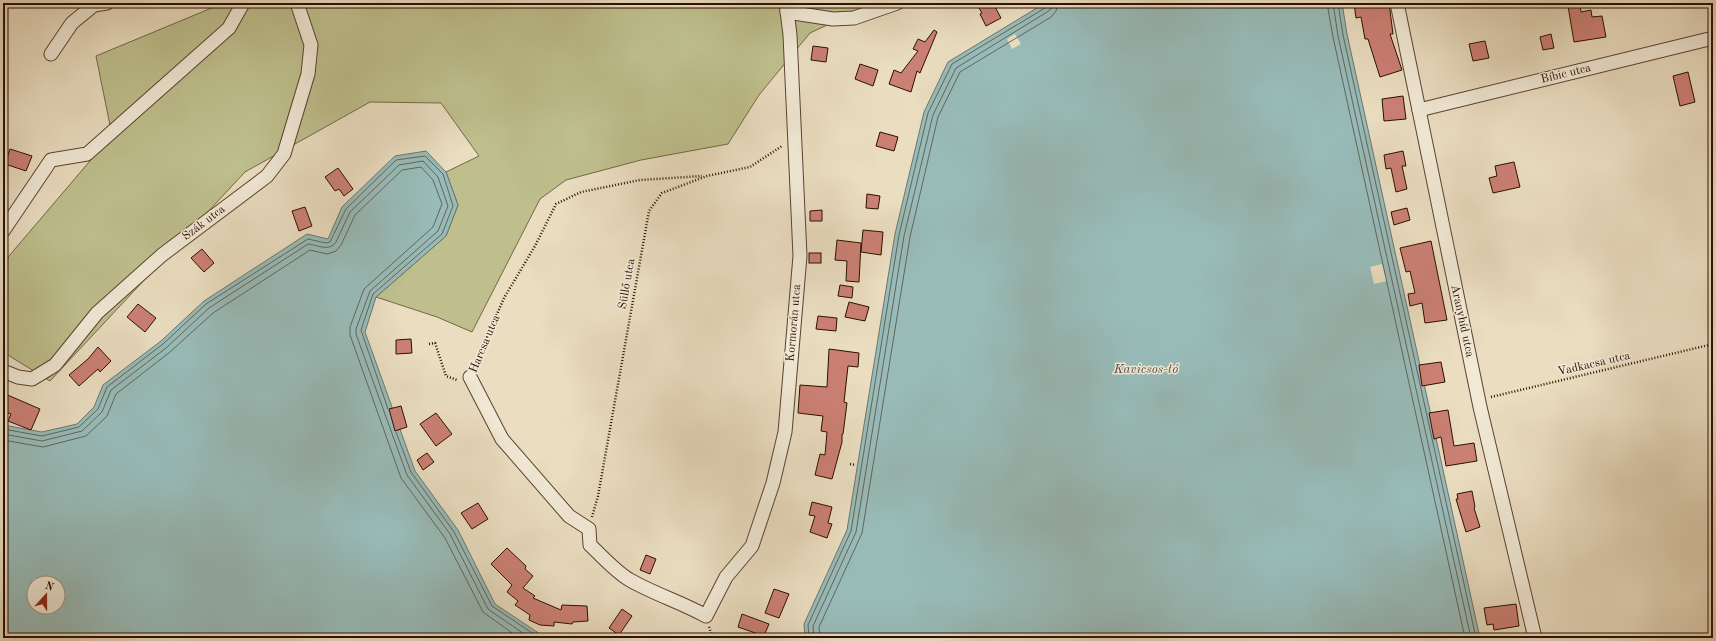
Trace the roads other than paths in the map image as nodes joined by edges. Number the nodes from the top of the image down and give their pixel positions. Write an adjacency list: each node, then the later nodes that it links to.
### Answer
1 (106, 3): 8 (street)
2 (243, 3): 10 (street)
3 (297, 3): 11 (street, Szák utca)
4 (898, 3): 6 (street)
5 (1397, 3): 9 (street, Aranyhíd utca)
6 (786, 7): 13 (street, Kormorán utca)
7 (1713, 38): 9 (street, Bíbic utca)
8 (51, 54)
9 (1419, 110): 14 (street, Aranyhíd utca)
10 (3, 231)
11 (3, 371)
12 (470, 377): 13 (street, Harcsa utca)
13 (589, 529)
14 (1535, 638)

